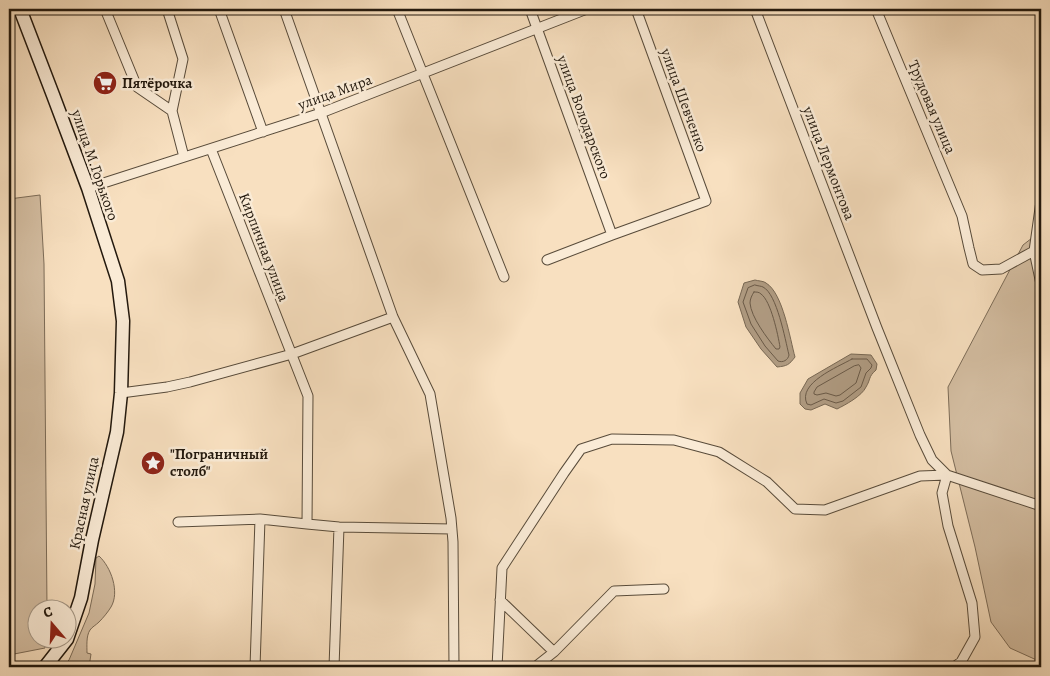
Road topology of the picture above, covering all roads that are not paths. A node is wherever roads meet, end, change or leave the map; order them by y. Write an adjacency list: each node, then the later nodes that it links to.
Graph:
1 (20, 9): 19 (main road, улица М.Горького)
2 (105, 9): 14 (street)
3 (168, 9): 14 (street)
4 (219, 9): 16 (street)
5 (284, 9): 15 (street)
6 (397, 9): 13 (street)
7 (530, 9): 12 (street, улица Володарского)
8 (587, 9): 12 (street, улица Мира)
9 (636, 9): 21 (street, улица Шевченко)
10 (755, 9): 30 (street, улица Лермонтова)
11 (876, 9): 22 (street, Трудовая улица)
12 (538, 28): 13 (street, улица Мира); 21 (street, улица Володарского)
13 (424, 74): 15 (street, улица Мира); 24 (street)
14 (172, 111): 18 (street)
15 (321, 113): 16 (street, улица Мира); 26 (street)
16 (264, 132): 17 (street, улица Мира)
17 (211, 149): 18 (street, улица Мира); 28 (street, Кирпичная улица)
18 (184, 157): 19 (street, улица Мира)
19 (88, 188): 27 (main road, улица М.Горького)
20 (1041, 201): 22 (street)
21 (612, 235): 23 (street)
22 (1034, 251): 25 (street)
23 (547, 260)
24 (504, 277)
25 (1041, 284)
26 (393, 317): 28 (street); 36 (street)
27 (123, 336): 29 (main road, Красная улица)
28 (292, 354): 29 (street); 34 (street, Кирпичная улица)
29 (121, 393): 40 (main road, Красная улица)
30 (947, 475): 31 (street); 38 (street); 46 (street)
31 (1041, 506)
32 (260, 518): 33 (street); 34 (street); 41 (street)
33 (178, 522)
34 (306, 524): 35 (street)
35 (338, 527): 36 (street); 42 (street)
36 (452, 529): 43 (street)
37 (664, 589): 39 (street)
38 (500, 600): 39 (street); 44 (street)
39 (554, 652): 45 (street)
40 (45, 667)
41 (255, 667)
42 (334, 667)
43 (454, 667)
44 (497, 667)
45 (535, 667)
46 (954, 667)

